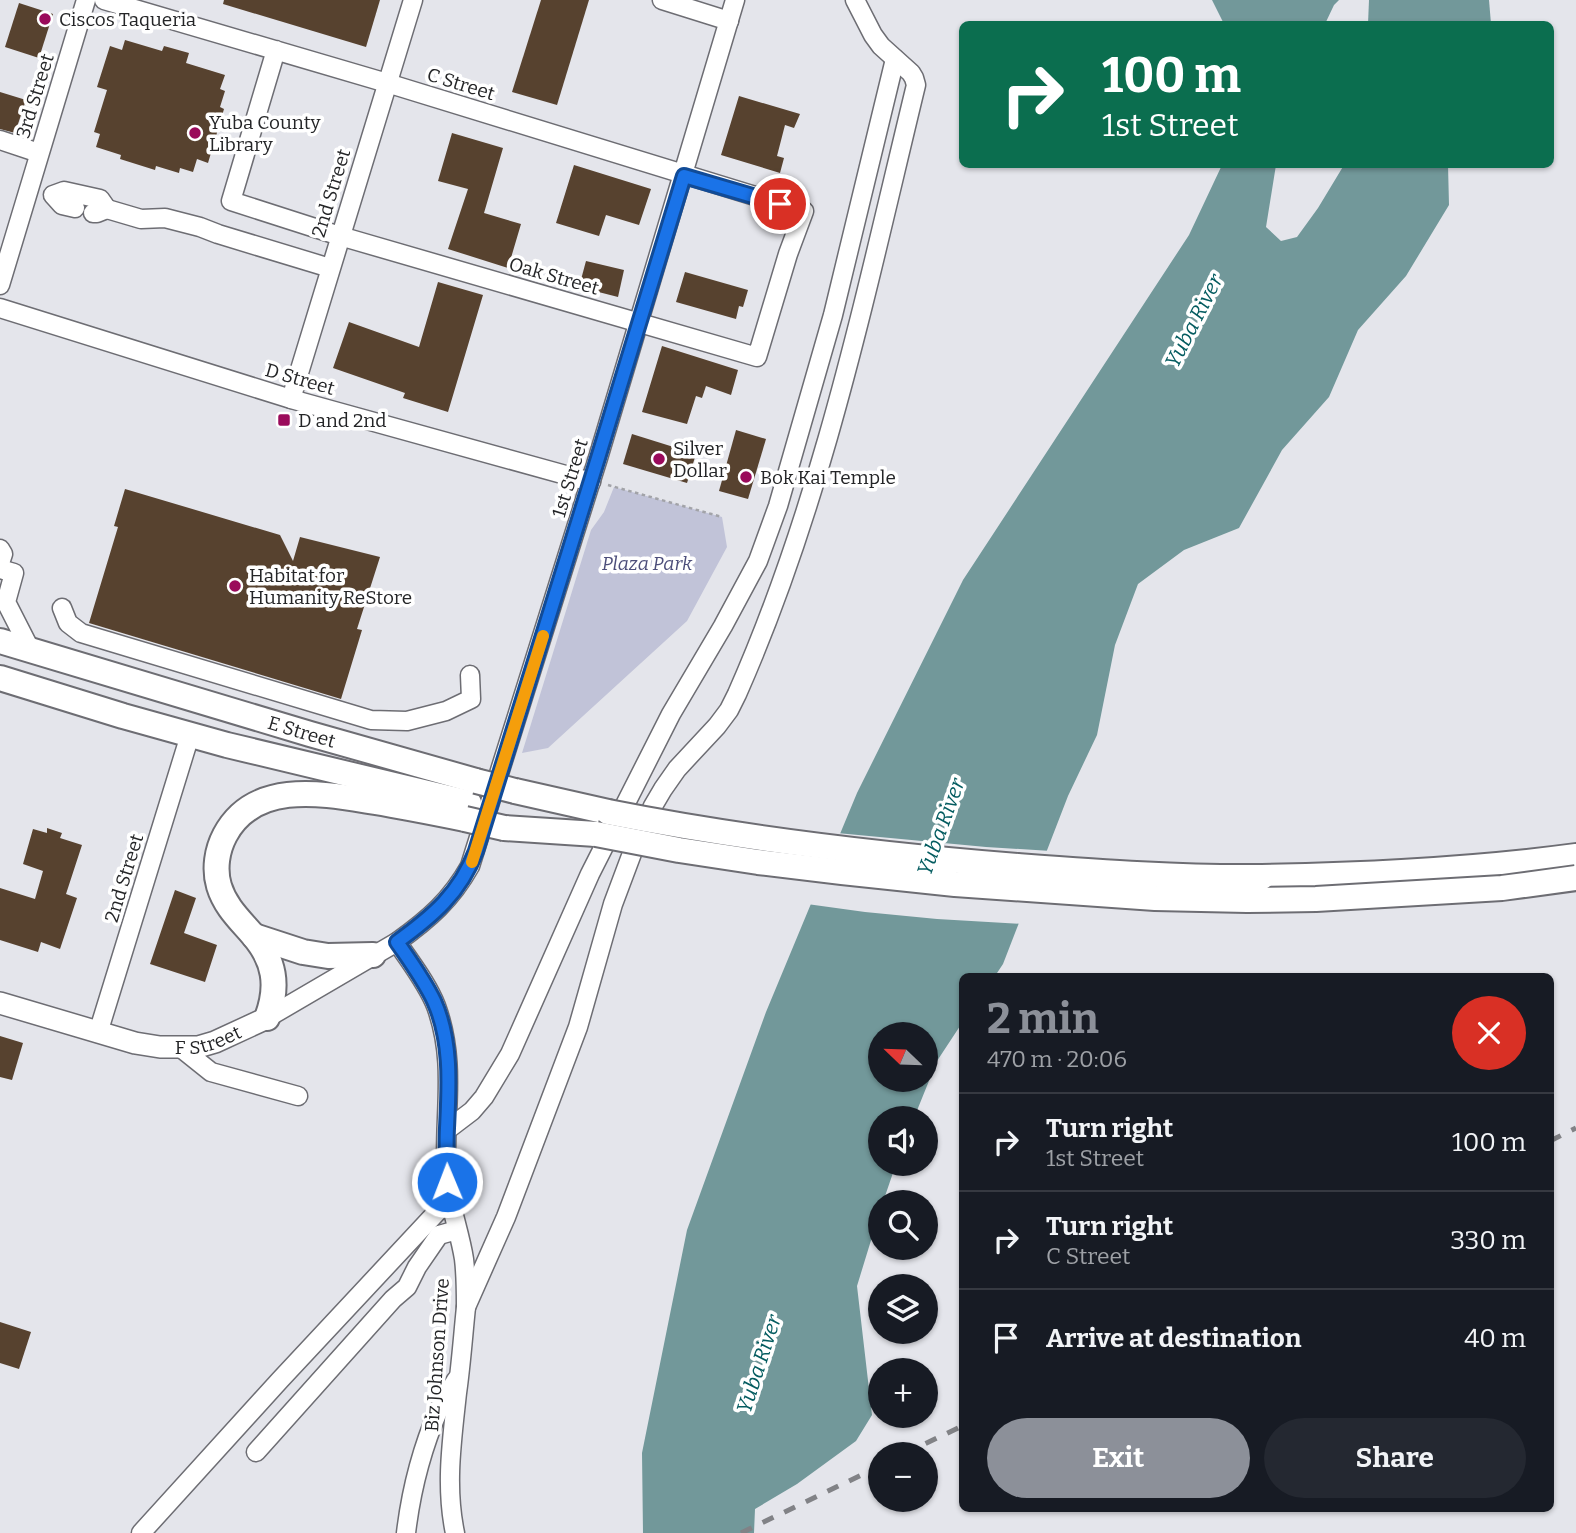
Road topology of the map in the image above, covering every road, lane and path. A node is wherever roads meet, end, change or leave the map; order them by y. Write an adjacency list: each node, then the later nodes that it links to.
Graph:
1 (86, 0): 12 (street, 3rd Street)
2 (104, 0): 8 (street, C Street)
3 (412, 0): 10 (street, 2nd Street)
4 (662, 0): 7 (street)
5 (735, 0): 7 (street, 1st Street)
6 (855, 0): 9 (street)
7 (729, 21): 13 (street, 1st Street)
8 (276, 50): 10 (street, C Street); 17 (street, Oak Street)
9 (895, 59): 47 (street); 50 (street)
10 (387, 83): 13 (street, C Street); 17 (street, 2nd Street)
11 (0, 140): 12 (street)
12 (39, 153): 14 (street, 3rd Street)
13 (684, 176): 21 (street, 1st Street); 22 (street, C Street)
14 (29, 189): 15 (street); 19 (street, 3rd Street)
15 (53, 195): 16 (street); 18 (street)
16 (75, 208)
17 (340, 236): 18 (street, 2nd Street); 21 (street, Oak Street)
18 (330, 268): 23 (street, 2nd Street)
19 (0, 285)
20 (0, 308): 23 (street, D Street)
21 (639, 323): 22 (street, Oak Street); 24 (street, 1st Street)
22 (757, 356)
23 (291, 399): 24 (street, D Street)
24 (590, 482): 25 (path); 40 (street, 1st Street)
25 (722, 517)
26 (0, 550): 27 (street)
27 (0, 563)
28 (0, 569): 31 (street)
29 (62, 608): 32 (street)
30 (0, 641): 31 (highway, E Street)
31 (31, 651): 35 (highway, E Street)
32 (470, 675)
33 (0, 678): 34 (highway, E Street)
34 (190, 735): 35 (highway, E Street); 44 (street, 2nd Street)
35 (470, 801): 36 (highway, E Street); 39 (highway)
36 (602, 823): 37 (highway, bridge); 38 (highway, bridge)
37 (1576, 856)
38 (1576, 878)
39 (254, 936): 41 (highway); 43 (highway)
40 (397, 942): 41 (street, F Street); 47 (street, Biz Johnson Drive)
41 (373, 955): 43 (street, F Street)
42 (0, 1003): 44 (main road, F Street)
43 (267, 1018): 45 (main road, F Street)
44 (99, 1033): 45 (main road, F Street)
45 (181, 1048): 46 (street)
46 (298, 1096)
47 (447, 1130): 48 (street, Biz Johnson Drive)
48 (450, 1198): 49 (street, Biz Johnson Drive); 53 (street)
49 (457, 1230): 50 (street, Biz Johnson Drive); 52 (street)
50 (466, 1307): 51 (street, Biz Johnson Drive)
51 (460, 1374): 54 (street); 55 (street, Biz Johnson Drive)
52 (256, 1452)
53 (141, 1533)
54 (406, 1533)
55 (454, 1533)

